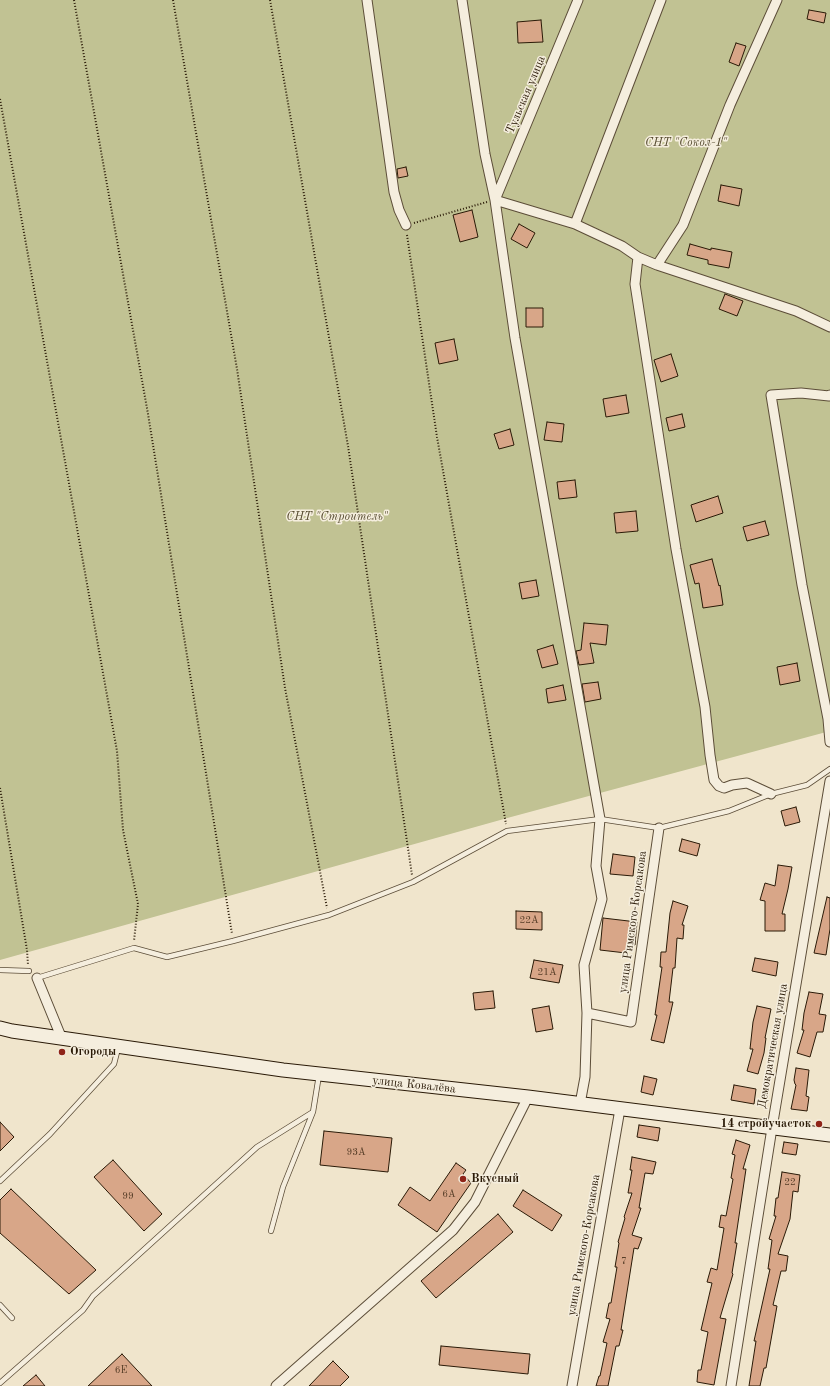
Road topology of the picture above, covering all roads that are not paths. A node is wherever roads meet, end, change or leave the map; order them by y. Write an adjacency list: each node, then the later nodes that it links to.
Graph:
1 (367, 0): 8 (street)
2 (462, 0): 6 (street)
3 (578, 0): 6 (street, Тульская улица)
4 (661, 0): 7 (street)
5 (777, 0): 10 (street)
6 (495, 200): 7 (street); 17 (street)
7 (574, 224): 9 (street)
8 (406, 225)
9 (638, 257): 10 (street); 16 (street)
10 (657, 266): 11 (street)
11 (830, 327)
12 (830, 395): 13 (street)
13 (830, 742)
14 (830, 769): 16 (lane)
15 (830, 781): 31 (street, Демократическая улица)
16 (771, 794): 18 (lane)
17 (600, 819): 18 (lane); 21 (lane); 22 (street)
18 (659, 828): 22 (street, улица Римского-Корсакова)
19 (0, 970): 20 (lane)
20 (29, 971)
21 (37, 978): 24 (street)
22 (587, 1013): 28 (street)
23 (0, 1030): 24 (street, улица Ковалёва)
24 (62, 1039): 25 (street, улица Ковалёва)
25 (119, 1047): 26 (street, улица Ковалёва); 33 (lane)
26 (319, 1074): 27 (street, улица Ковалёва); 30 (lane)
27 (528, 1097): 28 (street, улица Ковалёва); 38 (street)
28 (580, 1104): 29 (street, улица Ковалёва)
29 (620, 1109): 31 (street, улица Ковалёва); 39 (street, улица Римского-Корсакова)
30 (313, 1112): 34 (lane); 37 (lane)
31 (772, 1128): 32 (street, улица Ковалёва); 40 (street, Демократическая улица)
32 (830, 1135)
33 (0, 1181)
34 (272, 1231)
35 (0, 1305): 36 (lane)
36 (12, 1318)
37 (0, 1383)
38 (276, 1386)
39 (572, 1386)
40 (731, 1386)

